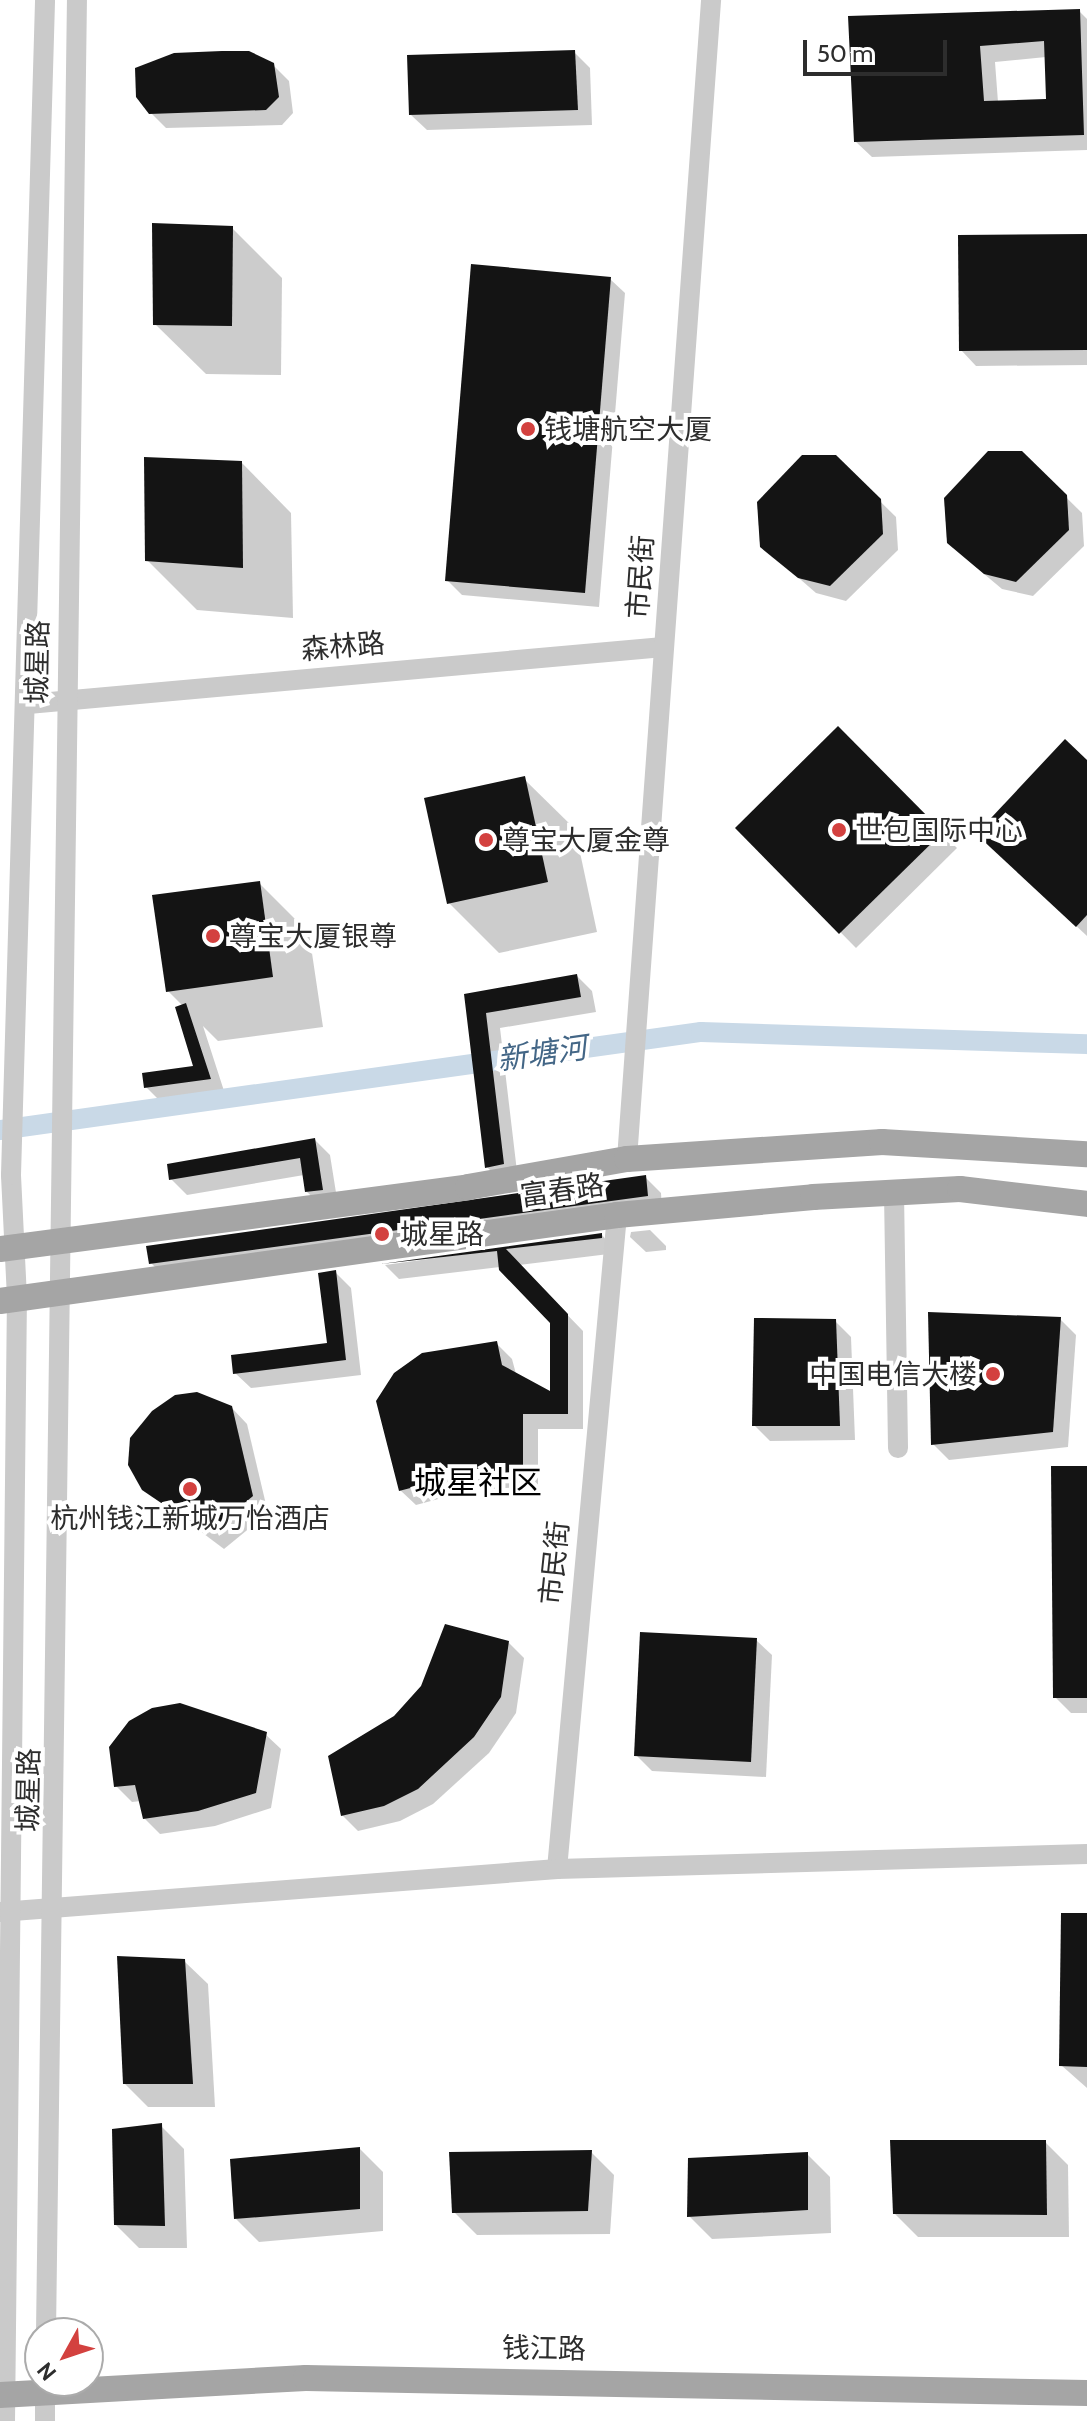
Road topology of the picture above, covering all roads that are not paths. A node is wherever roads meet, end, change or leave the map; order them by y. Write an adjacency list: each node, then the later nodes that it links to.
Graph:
1 (45, 0): 6 (street, 城星路)
2 (77, 0): 5 (street, 城星路)
3 (711, 0): 4 (street, 市民街)
4 (663, 647): 5 (street, 森林路); 8 (street, 市民街)
5 (65, 699): 6 (street, 森林路); 12 (street, 城星路)
6 (28, 704): 13 (street, 城星路)
7 (1087, 1154): 8 (main road, 富春路)
8 (627, 1159): 12 (main road, 富春路)
9 (894, 1193): 10 (main road, 富春路); 11 (main road, 富春路); 16 (street)
10 (1087, 1204)
11 (617, 1215): 14 (main road, 富春路); 18 (street, 市民街)
12 (59, 1245): 13 (main road, 富春路); 14 (street, 城星路)
13 (8, 1248): 15 (street, 城星路)
14 (60, 1292): 15 (main road, 富春路); 19 (street, 城星路)
15 (8, 1299): 20 (street, 城星路)
16 (898, 1448)
17 (1087, 1854): 18 (street)
18 (557, 1869): 19 (street)
19 (54, 1908): 20 (street); 21 (street, 城星路)
20 (5, 1911): 25 (street, 城星路)
21 (46, 2317)
22 (104, 2384): 24 (main road, 钱江路)
23 (24, 2390): 25 (main road, 钱江路)
24 (1087, 2393)
25 (2, 2394): 27 (street, 城星路)
26 (45, 2397): 28 (street)
27 (5, 2421)
28 (45, 2421)

